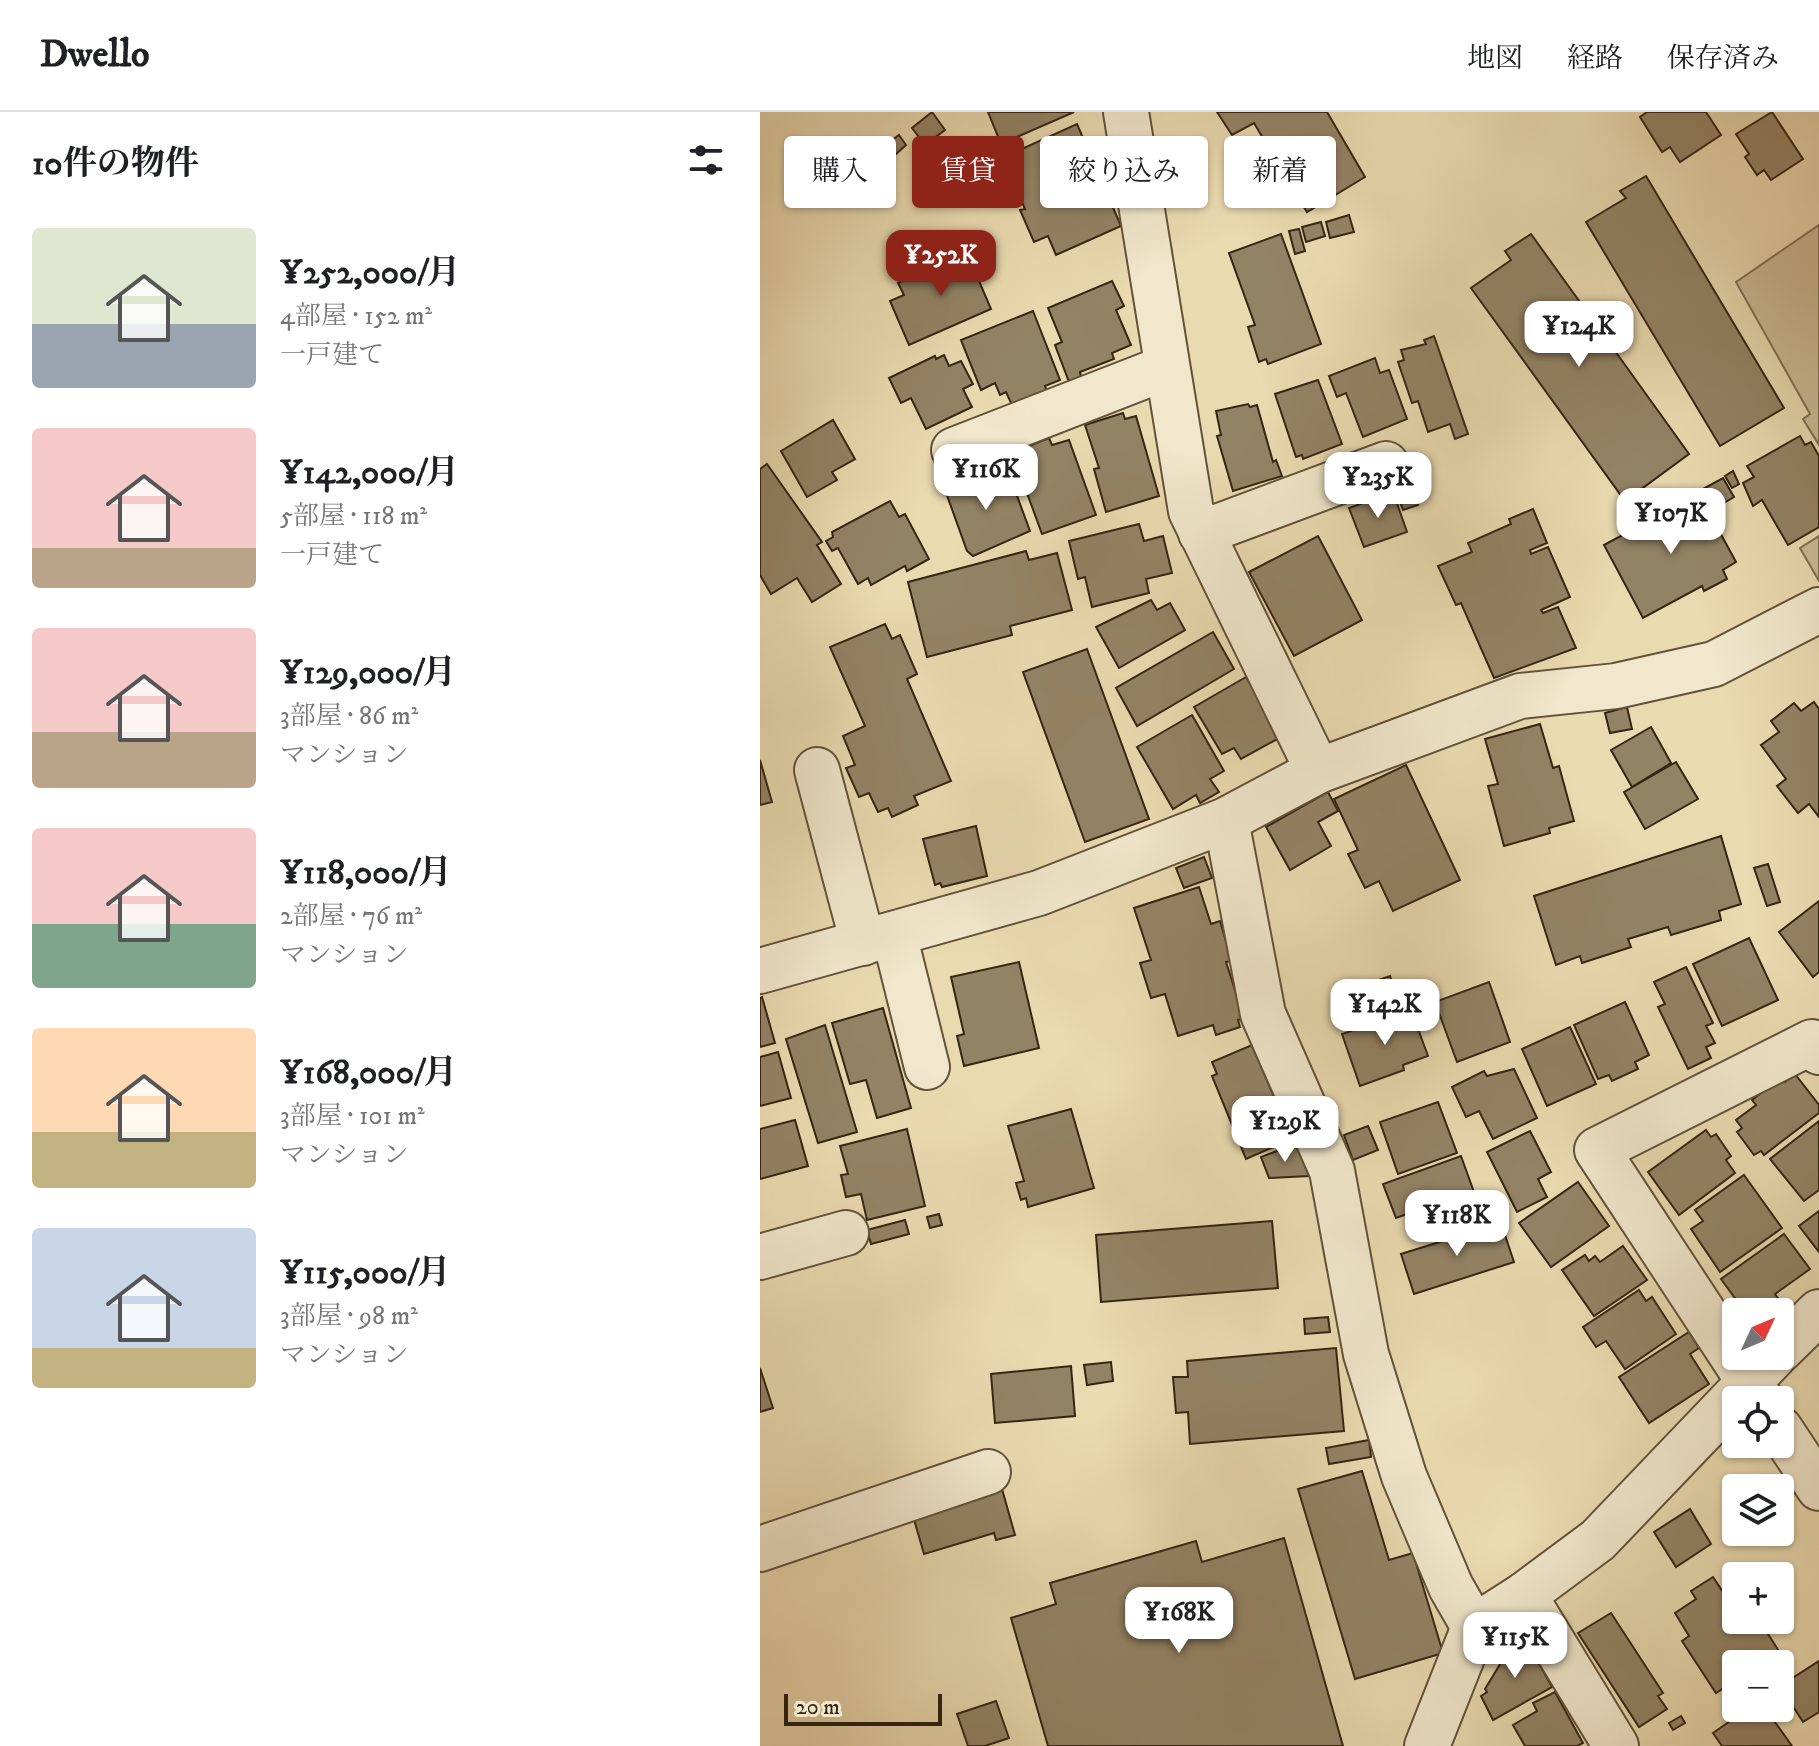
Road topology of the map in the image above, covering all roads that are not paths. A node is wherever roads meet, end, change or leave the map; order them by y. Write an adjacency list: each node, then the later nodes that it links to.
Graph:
1 (1126, 112): 2 (street)
2 (1165, 368): 3 (street); 5 (street)
3 (954, 450)
4 (1386, 464): 5 (street)
5 (1201, 533): 8 (street)
6 (1819, 610): 8 (street)
7 (817, 770): 10 (street)
8 (1318, 771): 9 (street)
9 (1226, 820): 10 (street); 24 (street)
10 (879, 938): 11 (street); 13 (street)
11 (760, 971)
12 (1819, 1052): 18 (street)
13 (927, 1067)
14 (846, 1233): 15 (street)
15 (760, 1257)
16 (1819, 1312): 17 (street)
17 (1794, 1336)
18 (1761, 1379): 23 (street)
19 (1794, 1450): 21 (street)
20 (988, 1472): 22 (street)
21 (1819, 1488)
22 (760, 1549)
23 (1524, 1595): 24 (street); 26 (street)
24 (1474, 1627): 25 (street)
25 (1427, 1746)
26 (1616, 1746)

